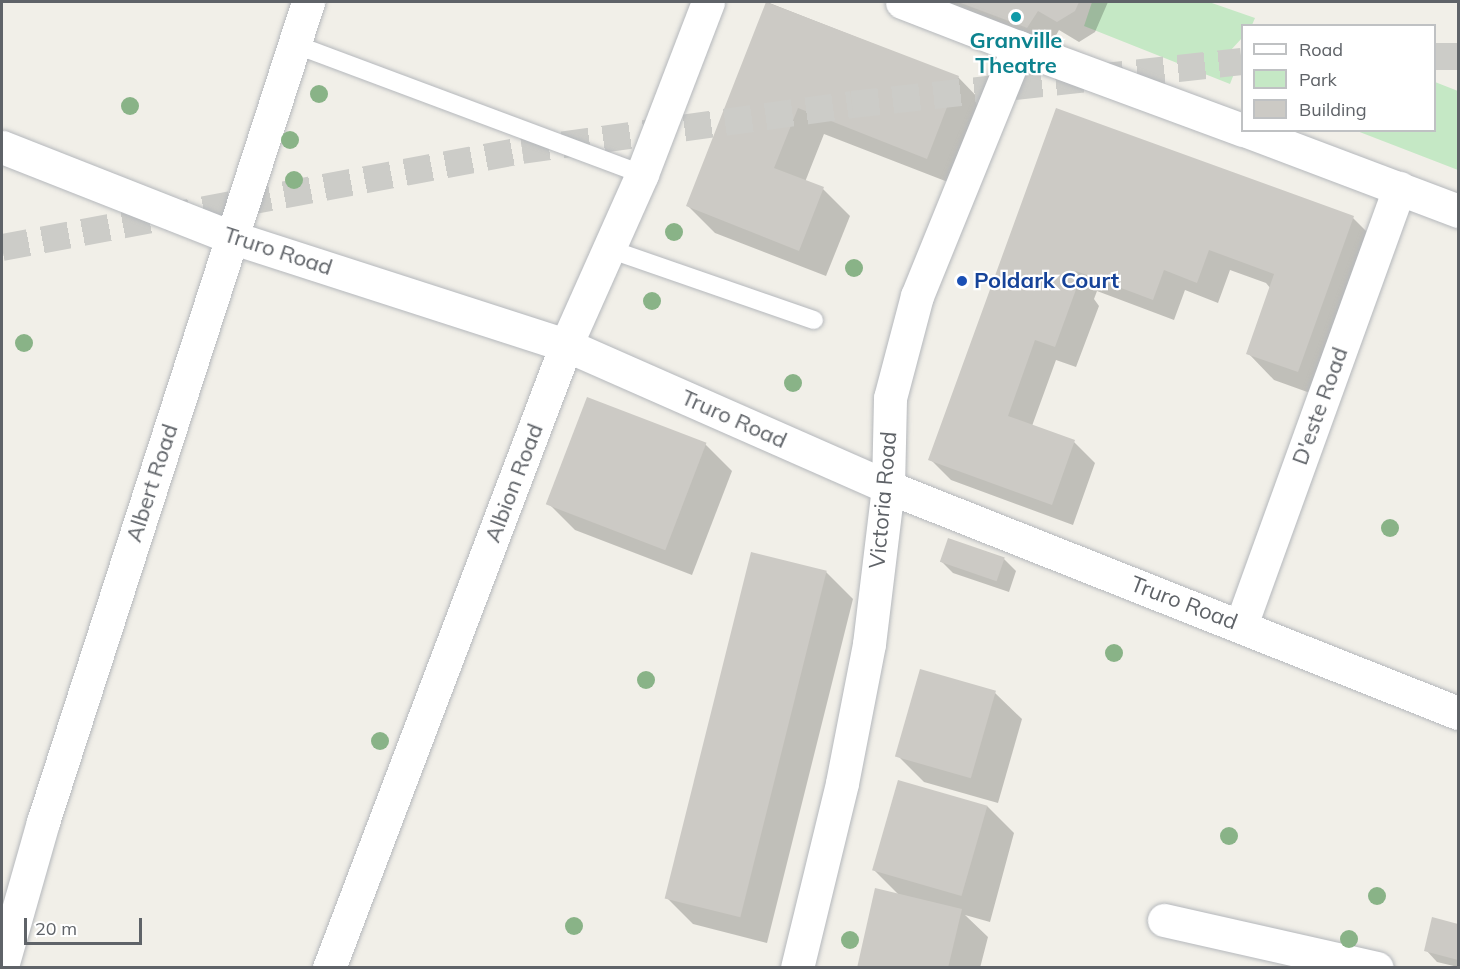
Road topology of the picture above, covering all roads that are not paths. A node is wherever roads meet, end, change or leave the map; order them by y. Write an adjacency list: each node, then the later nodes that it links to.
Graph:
1 (308, 2): 4 (street, Albert Road)
2 (708, 2): 9 (street, Albion Road)
3 (902, 2): 5 (street)
4 (294, 44): 9 (lane); 12 (street, Albert Road)
5 (1018, 47): 6 (street); 16 (street, Victoria Road)
6 (1241, 129)
7 (1248, 132): 10 (street)
8 (2, 147): 12 (street, Truro Road)
9 (642, 174): 13 (street, Albion Road)
10 (1399, 188): 11 (street); 17 (street, D'este Road)
11 (1458, 211)
12 (231, 237): 15 (street, Truro Road); 20 (street, Albert Road)
13 (606, 248): 14 (lane); 15 (street, Albion Road)
14 (814, 320)
15 (566, 345): 16 (street, Truro Road); 21 (street, Albion Road)
16 (888, 487): 17 (street, Truro Road); 22 (street, Victoria Road)
17 (1241, 625): 18 (street, Truro Road)
18 (1458, 713)
19 (1164, 920): 23 (street)
20 (2, 966)
21 (329, 968)
22 (797, 968)
23 (1377, 968)

